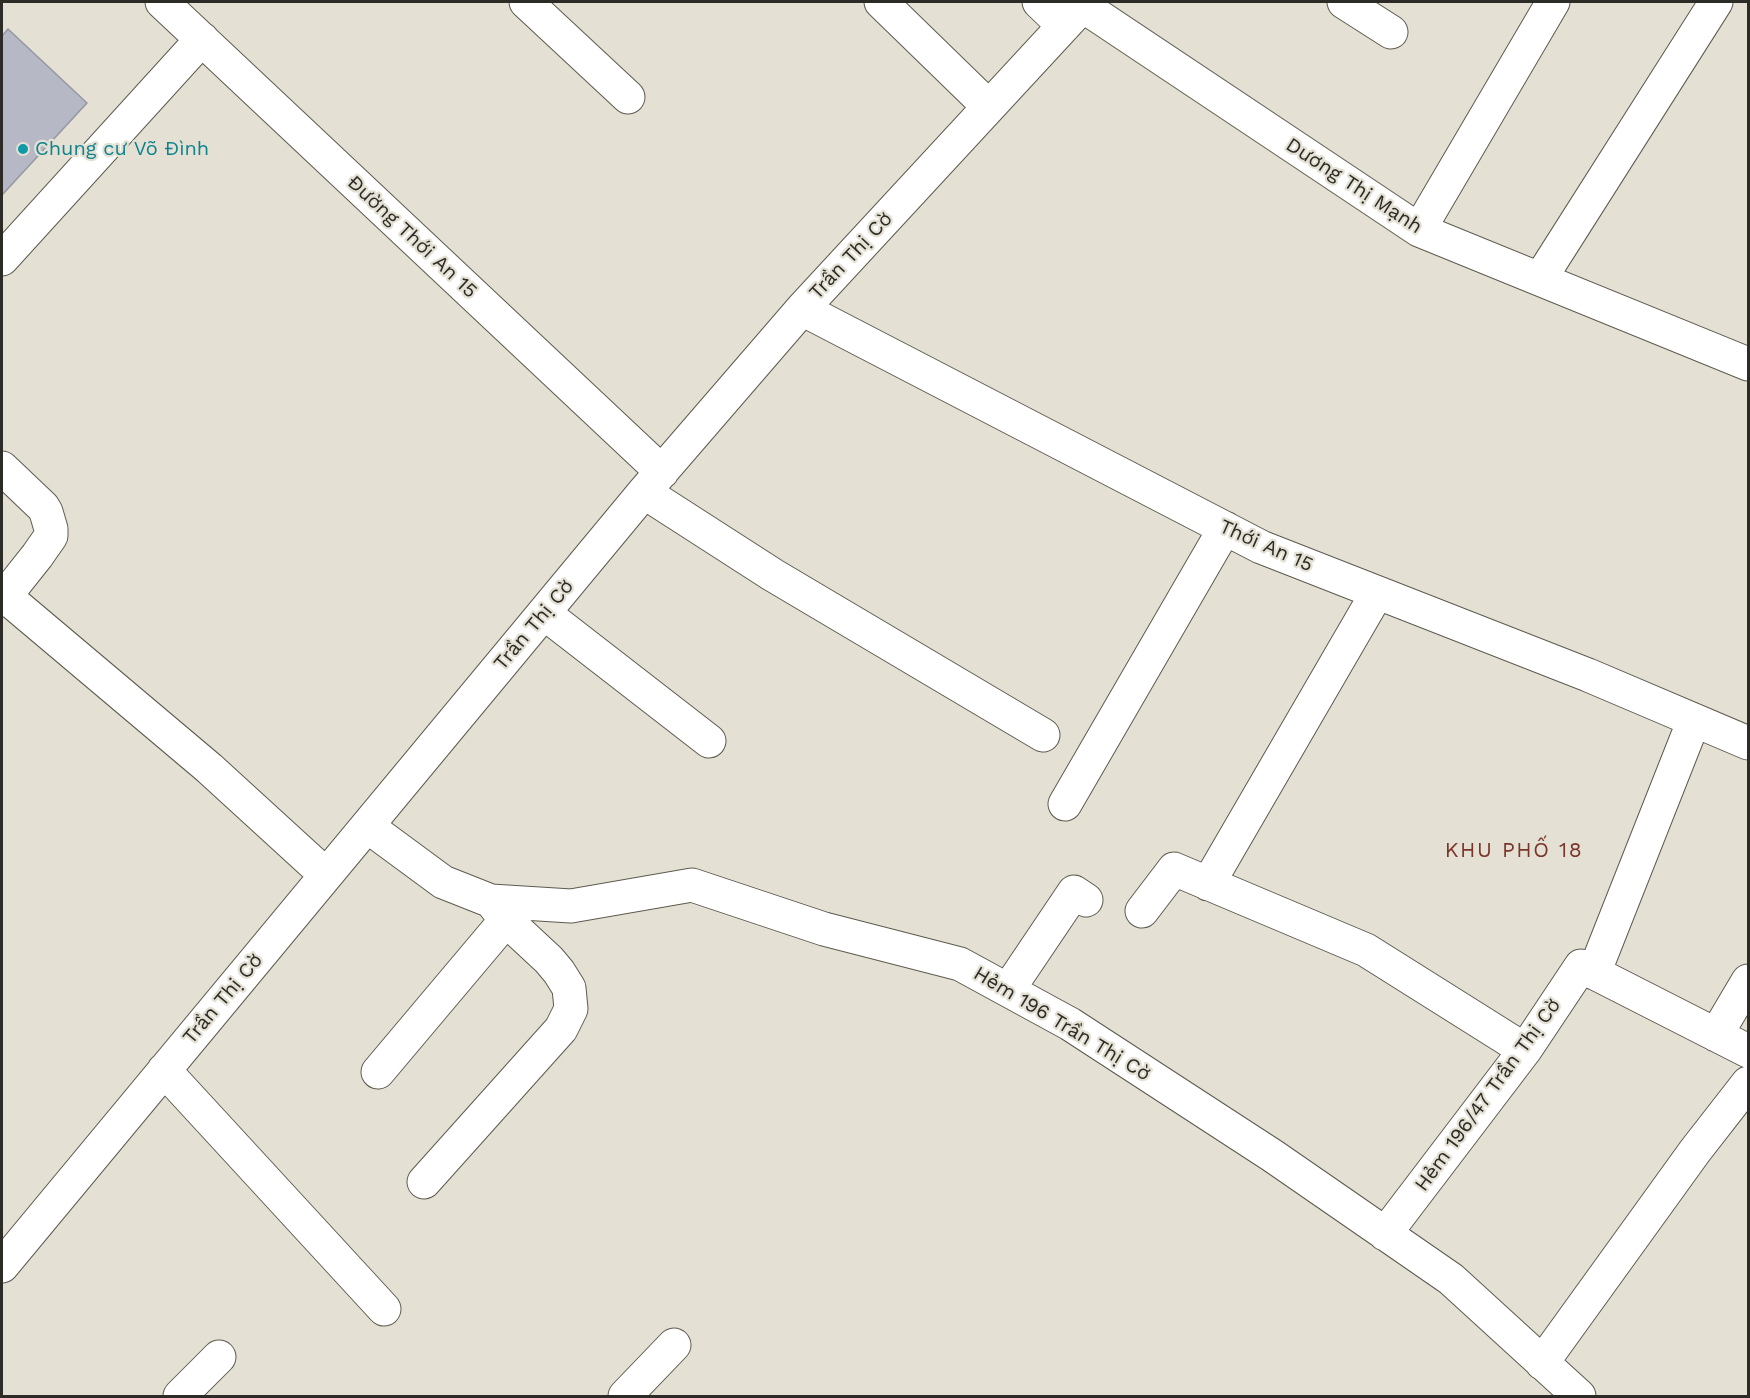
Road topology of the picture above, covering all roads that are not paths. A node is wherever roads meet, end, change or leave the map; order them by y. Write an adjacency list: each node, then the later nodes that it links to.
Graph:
1 (162, 2): 10 (street, Đường Thới An 15)
2 (526, 2): 11 (street)
3 (881, 2): 12 (street)
4 (1040, 2): 8 (street, Dương Thị Mạnh)
5 (1344, 2): 9 (street)
6 (1553, 2): 13 (street)
7 (1716, 2): 15 (street)
8 (1078, 11): 12 (street, Trần Thị Cờ); 13 (street, Dương Thị Mạnh)
9 (1391, 32)
10 (202, 39): 14 (street); 19 (street, Đường Thới An 15)
11 (628, 97)
12 (988, 107): 16 (street, Trần Thị Cờ)
13 (1419, 230): 15 (street, Dương Thị Mạnh)
14 (2, 260)
15 (1540, 279): 17 (street, Dương Thị Mạnh)
16 (802, 309): 19 (street, Trần Thị Cờ); 20 (street, Thới An 15)
17 (1749, 364)
18 (2, 468): 22 (street)
19 (653, 482): 23 (street, Trần Thị Cờ); 25 (street, Đường Thới An 15)
20 (1225, 528): 21 (street, Thới An 15); 28 (street)
21 (1377, 593): 24 (street, Thới An 15); 31 (street)
22 (3, 598): 30 (street)
23 (544, 613): 26 (street); 29 (street, Trần Thị Cờ)
24 (1694, 720): 27 (street, Thới An 15); 35 (street)
25 (1042, 735)
26 (709, 741)
27 (1749, 743)
28 (1065, 804)
29 (367, 826): 30 (street, Trần Thị Cờ); 33 (street, Hẻm 196 Trần Thị Cờ)
30 (326, 875): 41 (street, Trần Thị Cờ)
31 (1208, 884): 34 (street); 39 (street)
32 (1086, 900): 37 (street)
33 (499, 911): 37 (street, Hẻm 196 Trần Thị Cờ); 42 (street); 44 (street)
34 (1142, 911)
35 (1594, 973): 38 (street); 39 (street, Hẻm 196/47 Trần Thị Cờ)
36 (1749, 981): 38 (street)
37 (1008, 990): 45 (street, Hẻm 196 Trần Thị Cờ)
38 (1716, 1035): 40 (street)
39 (1525, 1050): 45 (street, Hẻm 196/47 Trần Thị Cờ)
40 (1749, 1051)
41 (164, 1070): 46 (street, Trần Thị Cờ); 47 (street)
42 (378, 1072)
43 (1749, 1083): 50 (street)
44 (424, 1182)
45 (1385, 1234): 50 (street, Hẻm 196 Trần Thị Cờ)
46 (2, 1266)
47 (384, 1309)
48 (675, 1345): 52 (street)
49 (219, 1357): 51 (street)
50 (1556, 1384)
51 (180, 1396)
52 (625, 1396)

